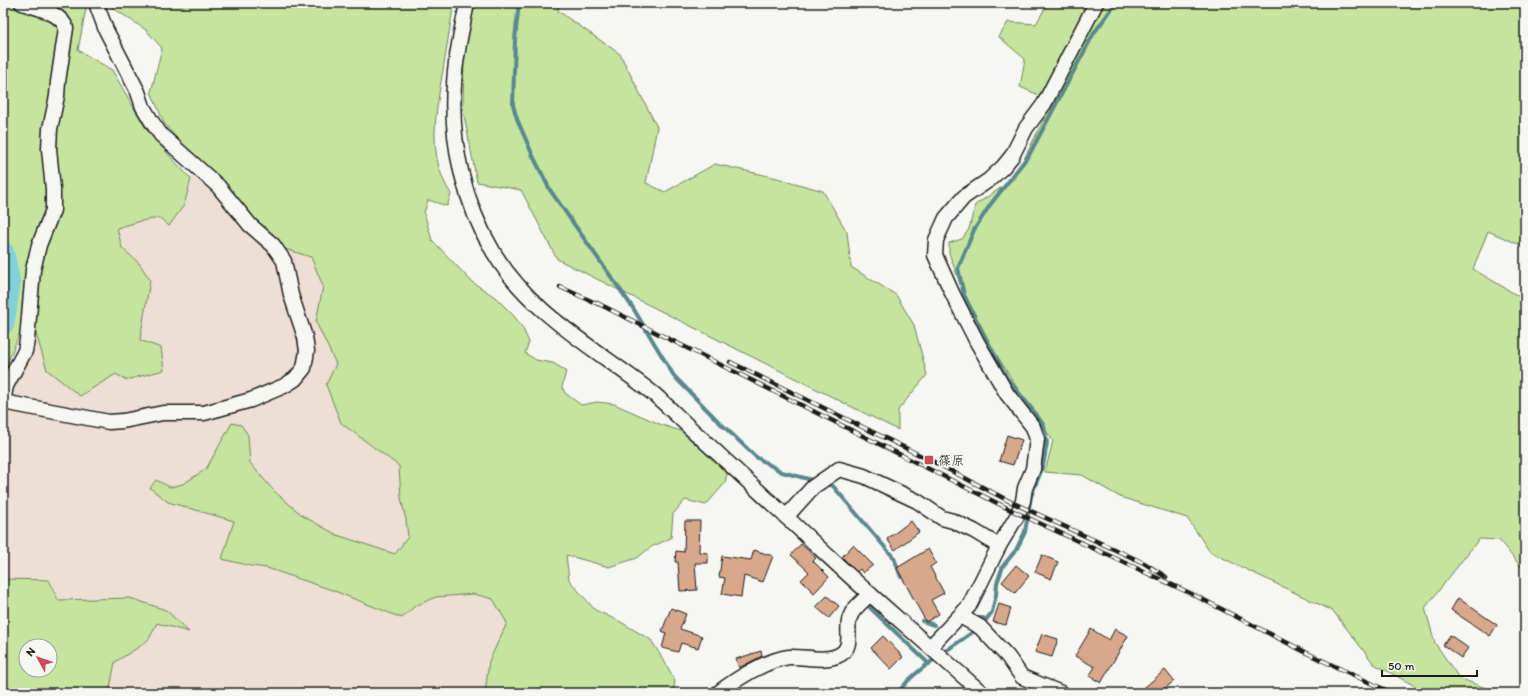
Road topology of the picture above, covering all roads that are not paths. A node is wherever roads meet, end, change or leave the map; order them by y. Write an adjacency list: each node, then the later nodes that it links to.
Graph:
1 (22, 3): 5 (street)
2 (96, 3): 5 (street)
3 (467, 3): 6 (street)
4 (1096, 3): 7 (street)
5 (3, 402)
6 (786, 517): 7 (street); 8 (street)
7 (999, 546): 9 (street)
8 (870, 594): 10 (street); 11 (street)
9 (960, 616): 10 (street); 13 (street)
10 (930, 646): 12 (street)
11 (718, 693)
12 (982, 693)
13 (1061, 693)

